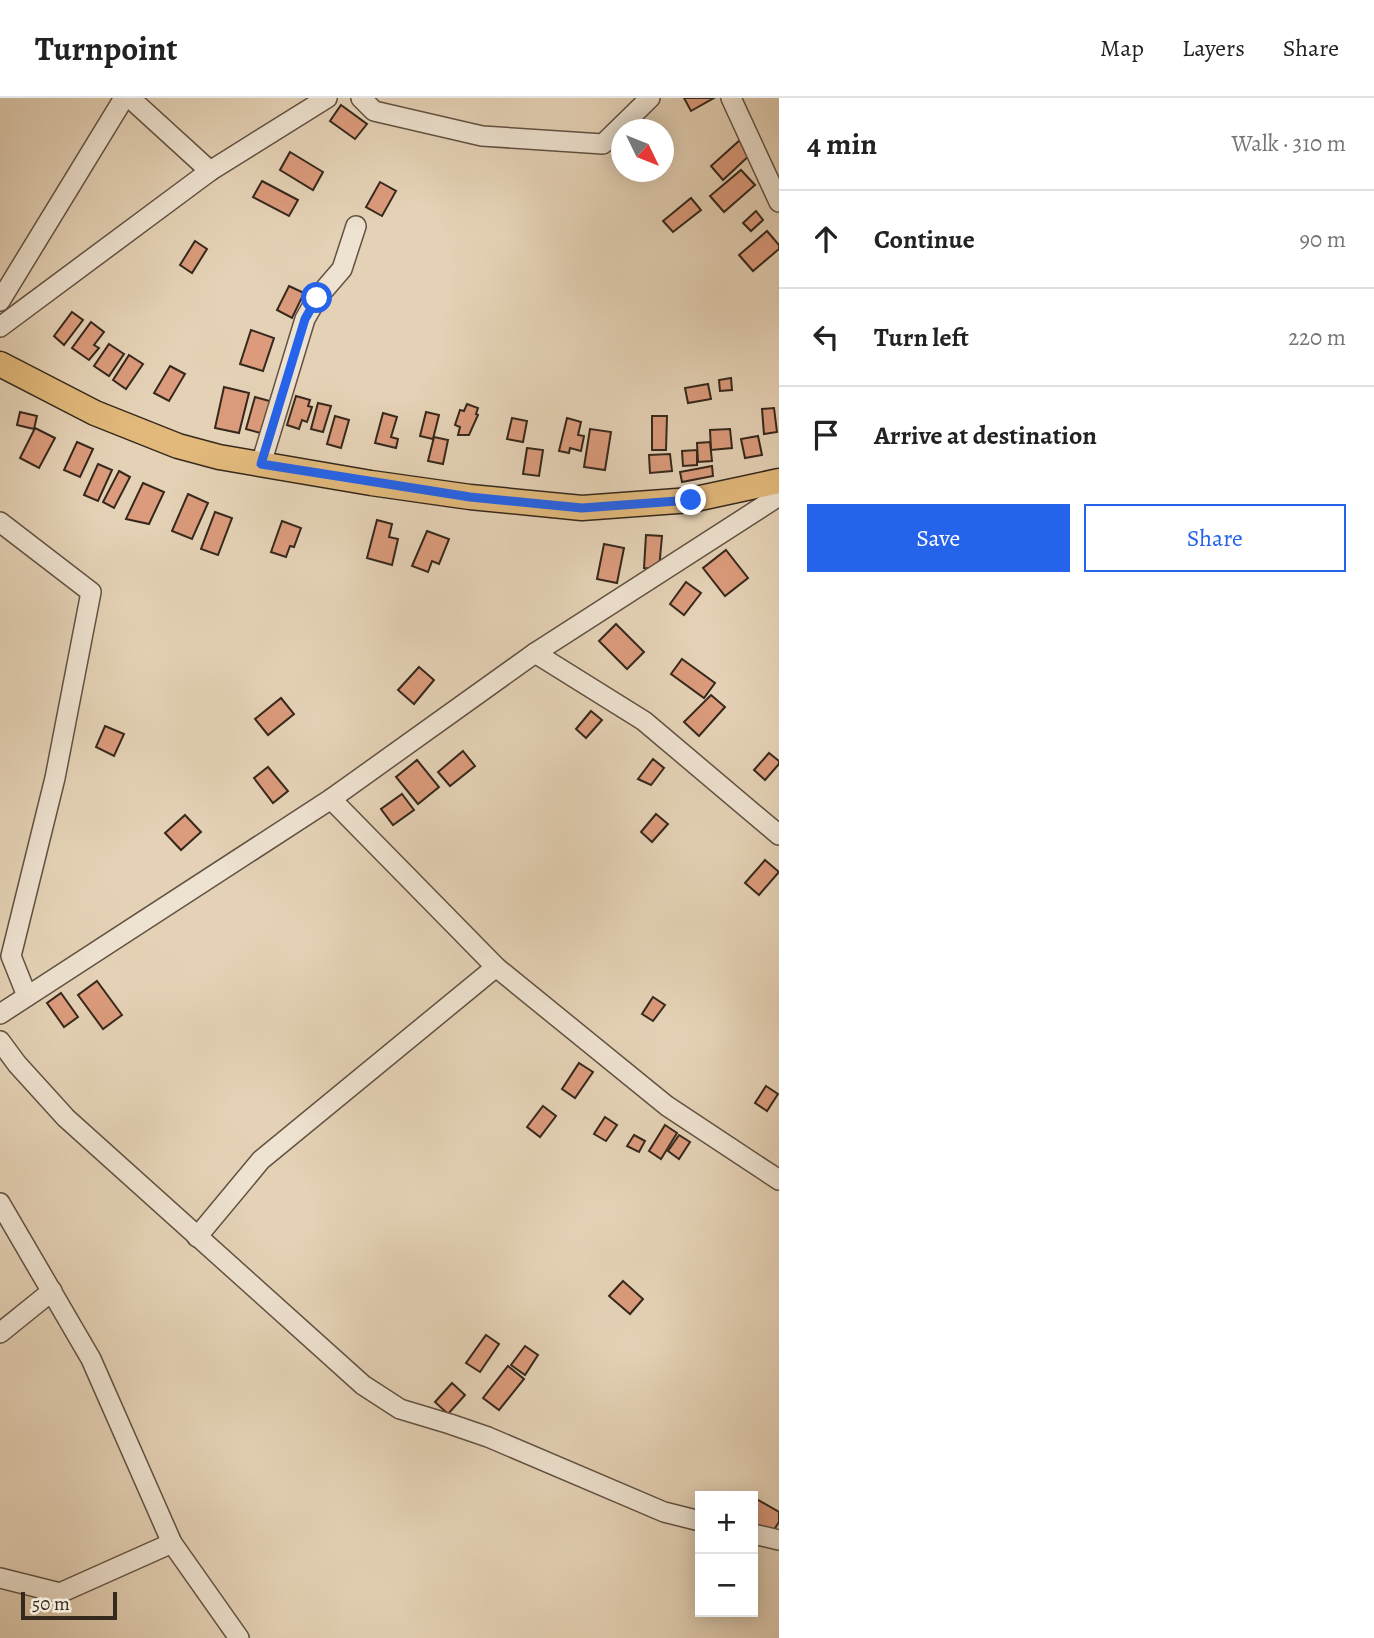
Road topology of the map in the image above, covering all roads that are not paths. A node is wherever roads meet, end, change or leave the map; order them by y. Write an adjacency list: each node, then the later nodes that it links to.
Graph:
1 (127, 98): 6 (street); 9 (street)
2 (327, 98): 6 (street)
3 (361, 98): 4 (street)
4 (650, 98)
5 (731, 98): 7 (street)
6 (210, 171): 10 (street)
7 (779, 202)
8 (356, 226): 12 (street)
9 (0, 301)
10 (0, 327)
11 (0, 364): 12 (main road)
12 (261, 464): 13 (main road)
13 (779, 481)
14 (779, 496): 16 (street)
15 (0, 522): 20 (street)
16 (535, 653): 17 (street); 18 (street)
17 (331, 799): 19 (street); 20 (street)
18 (779, 835)
19 (496, 967): 23 (street); 25 (street)
20 (27, 996): 21 (street)
21 (0, 1014)
22 (0, 1041): 25 (street)
23 (779, 1180)
24 (0, 1203): 26 (street)
25 (197, 1237): 28 (street)
26 (52, 1292): 27 (street); 31 (street)
27 (0, 1333)
28 (695, 1520)
29 (758, 1535): 30 (street)
30 (779, 1540)
31 (172, 1543): 32 (street); 33 (street)
32 (2, 1582)
33 (239, 1638)

